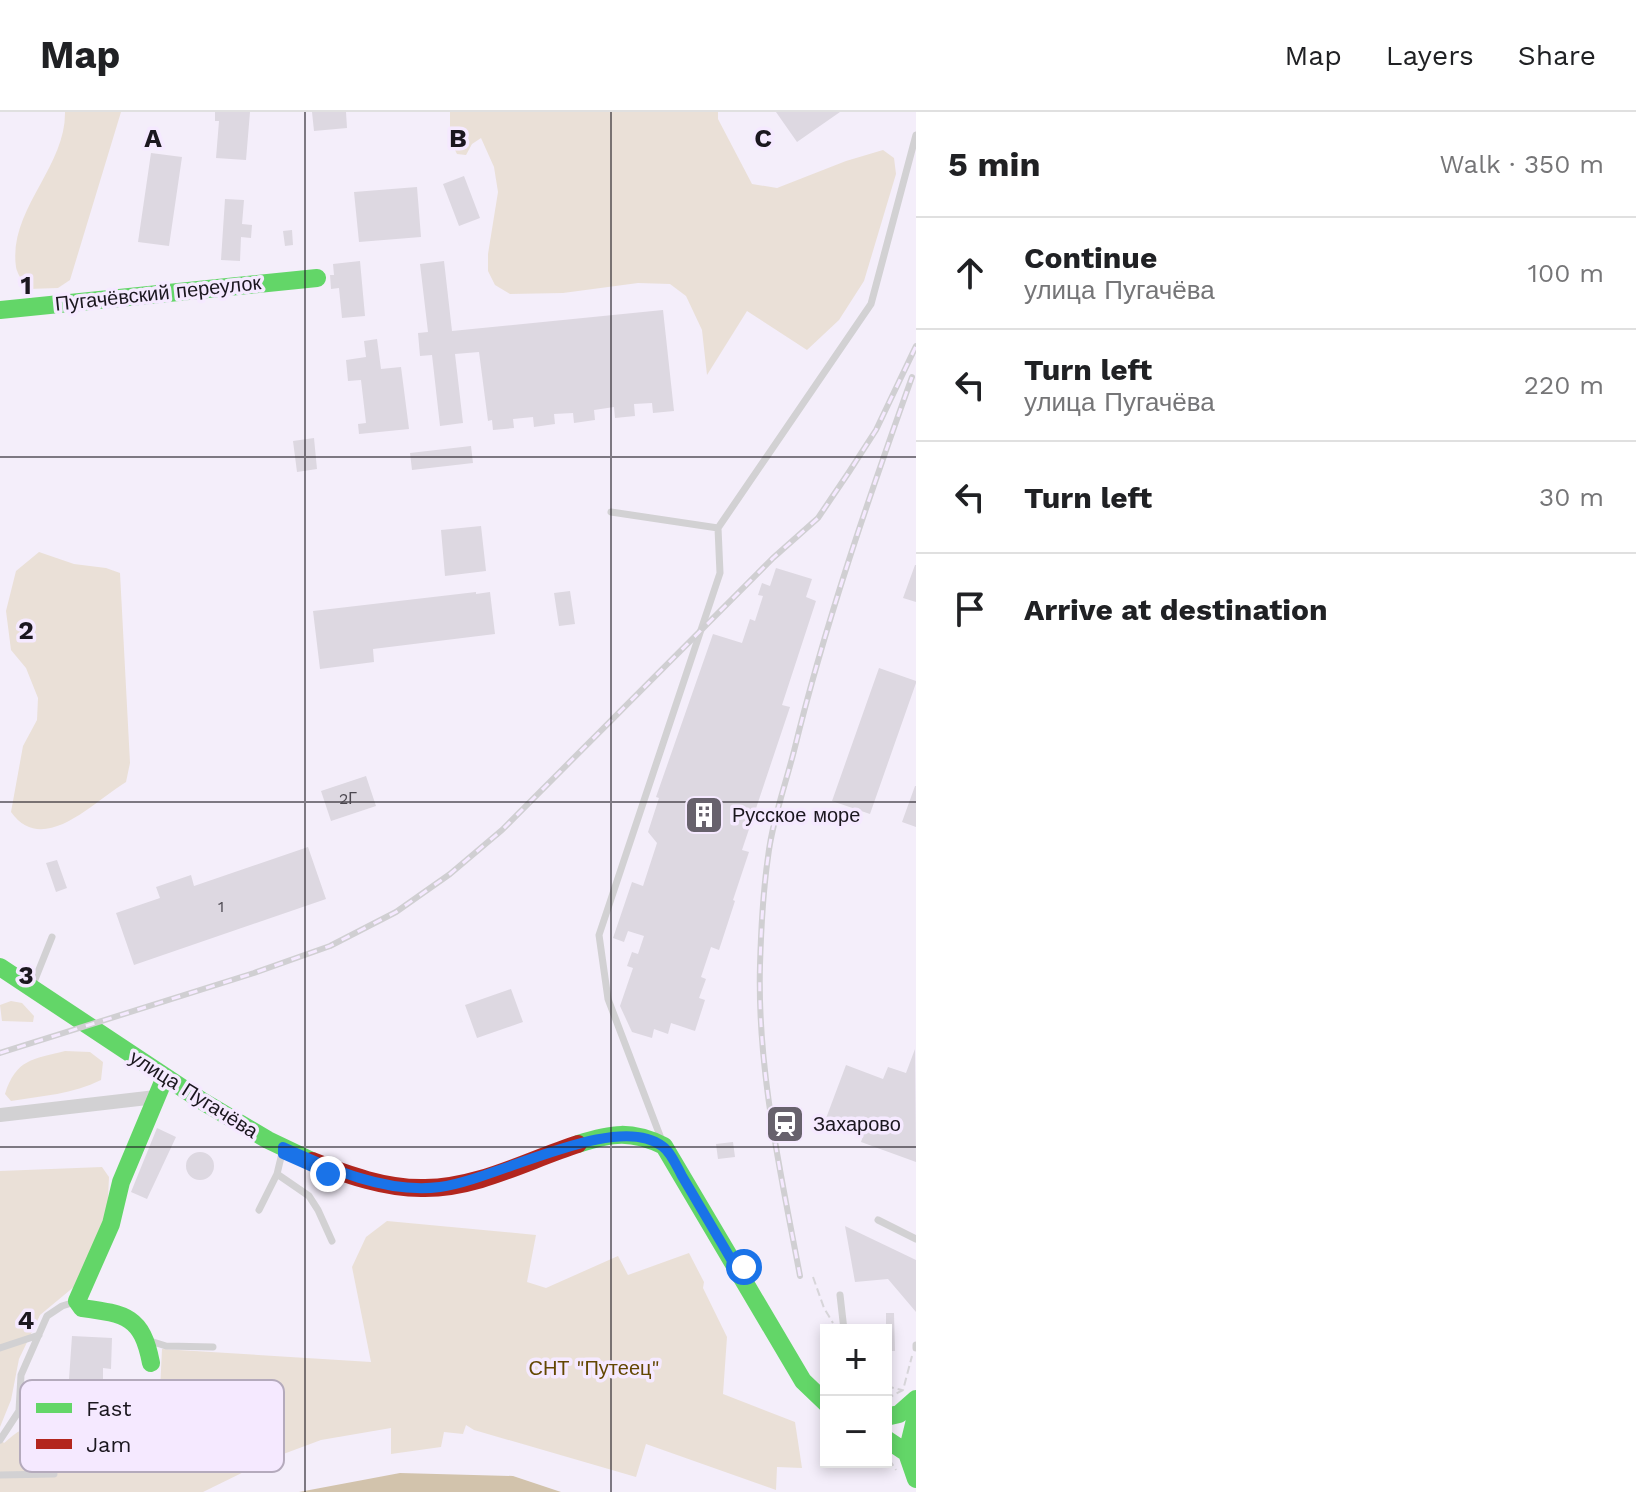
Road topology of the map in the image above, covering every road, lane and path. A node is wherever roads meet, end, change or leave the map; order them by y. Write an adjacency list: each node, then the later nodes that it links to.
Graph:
1 (916, 135): 5 (lane)
2 (317, 278): 3 (street, Пугачёвский переулок)
3 (0, 310)
4 (611, 512): 5 (lane)
5 (718, 528): 12 (lane)
6 (52, 937): 8 (lane)
7 (0, 967): 8 (street, улица Пугачёва)
8 (31, 989): 9 (street, улица Пугачёва)
9 (165, 1077): 10 (street); 13 (street, улица Пугачёва)
10 (156, 1097): 11 (street); 21 (street)
11 (0, 1115)
12 (664, 1146): 13 (street, улица Пугачёва); 33 (street)
13 (283, 1147): 14 (lane)
14 (277, 1174): 15 (lane); 18 (lane)
15 (259, 1210)
16 (878, 1220): 17 (lane)
17 (916, 1239)
18 (332, 1241)
19 (813, 1277): 22 (path)
20 (840, 1295): 23 (lane)
21 (77, 1301): 24 (lane); 25 (street)
22 (833, 1324)
23 (843, 1324)
24 (39, 1335): 28 (lane); 30 (lane)
25 (148, 1341): 26 (lane); 29 (street)
26 (213, 1347)
27 (916, 1347): 32 (path)
28 (0, 1348)
29 (151, 1363)
30 (21, 1380)
31 (20, 1393): 36 (lane)
32 (910, 1394): 34 (street)
33 (820, 1397)
34 (892, 1416)
35 (916, 1416): 38 (street)
36 (0, 1440)
37 (892, 1443): 38 (street)
38 (907, 1453): 41 (street)
39 (54, 1474): 40 (lane)
40 (0, 1475)
41 (916, 1479)

